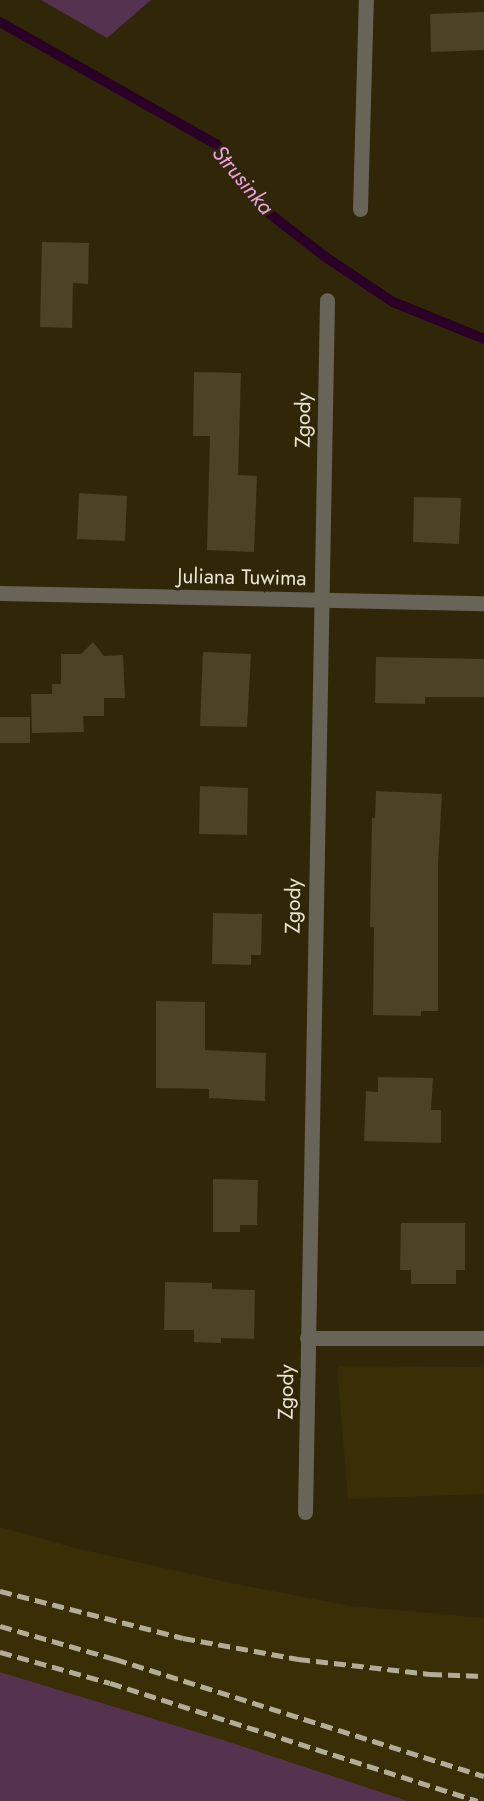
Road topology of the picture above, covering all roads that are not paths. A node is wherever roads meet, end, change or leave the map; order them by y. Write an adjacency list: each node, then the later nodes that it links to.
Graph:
1 (366, 0): 2 (street)
2 (360, 209)
3 (327, 300): 5 (street, Zgody)
4 (0, 593): 5 (street, Juliana Tuwima)
5 (320, 599): 6 (street, Juliana Tuwima); 7 (street, Zgody)
6 (484, 603)
7 (307, 1338): 8 (street); 9 (street, Zgody)
8 (484, 1338)
9 (305, 1512)

